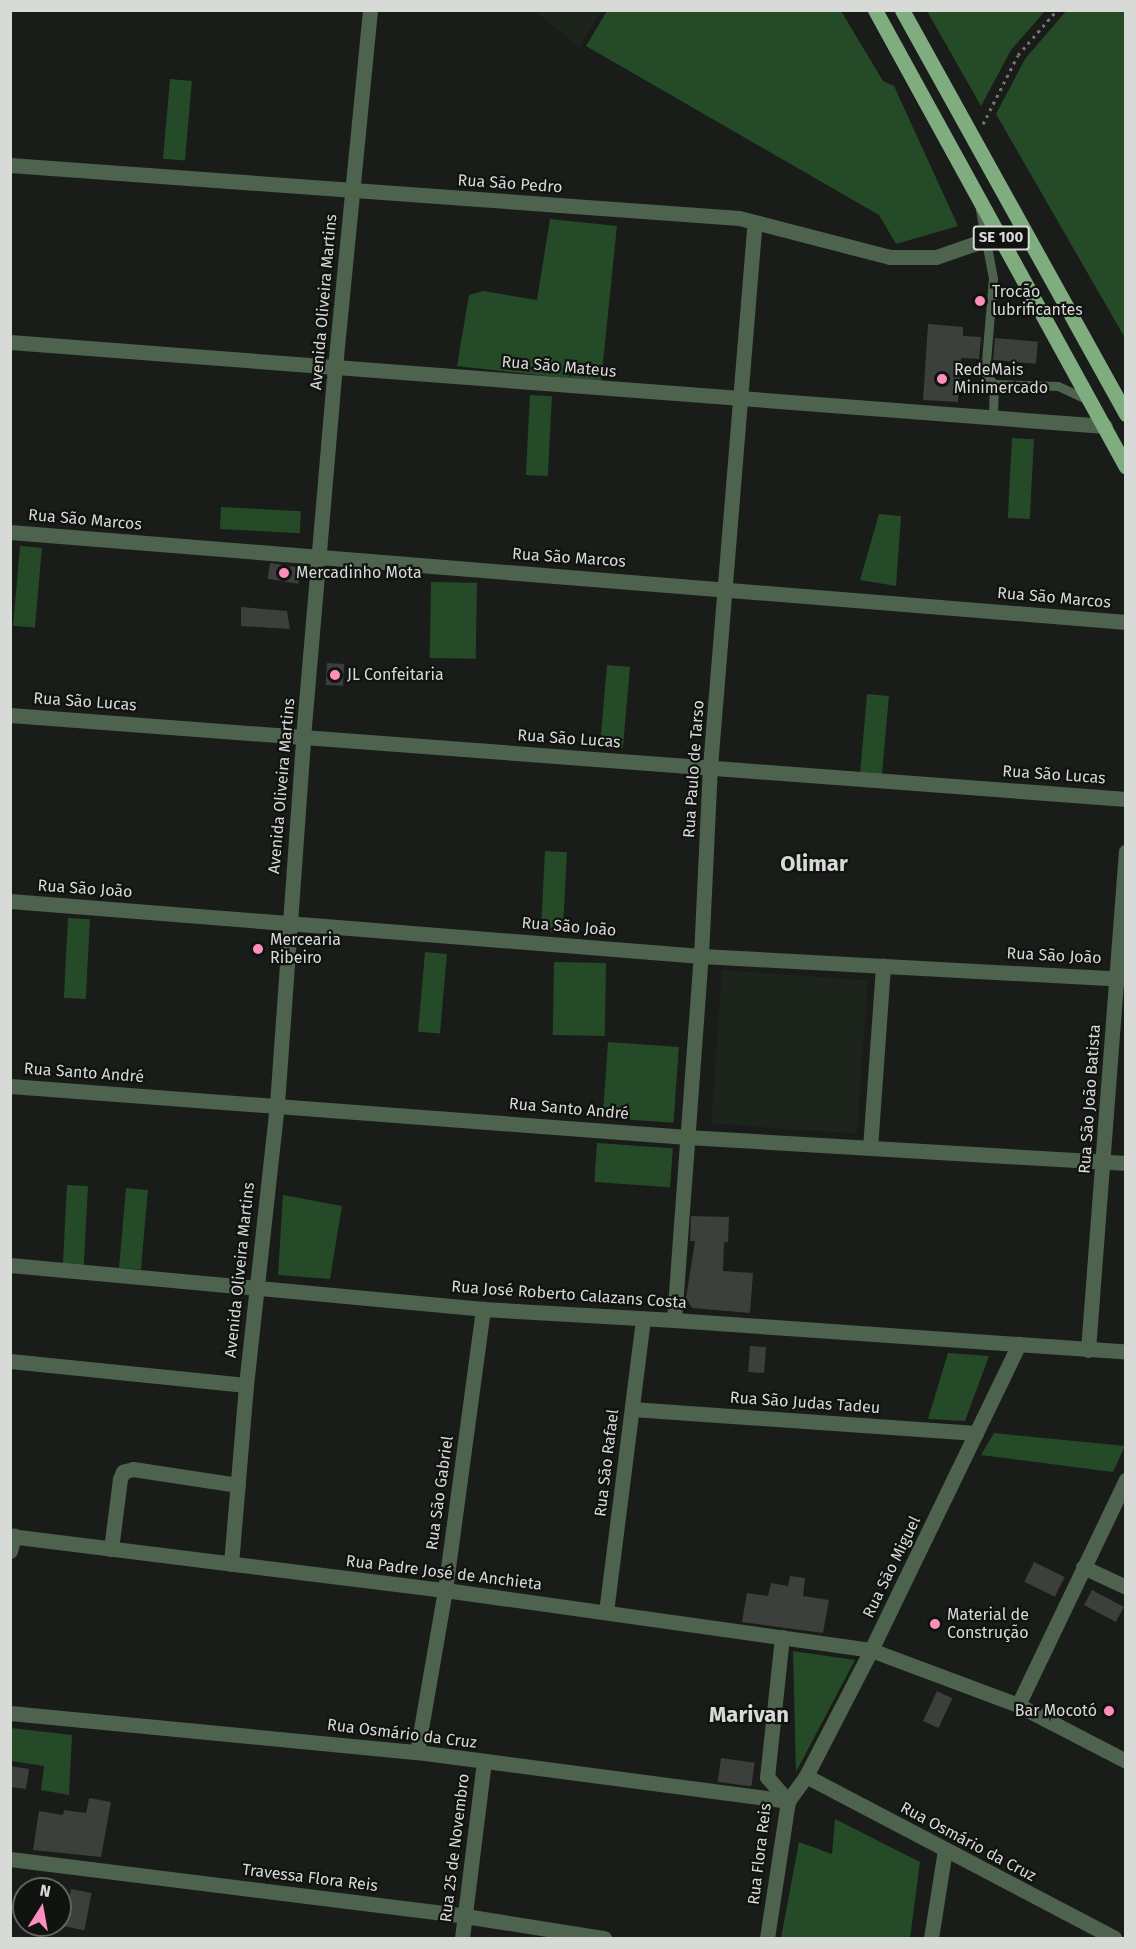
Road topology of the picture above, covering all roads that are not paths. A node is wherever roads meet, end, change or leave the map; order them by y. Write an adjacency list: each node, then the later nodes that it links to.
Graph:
1 (370, 10): 5 (street, Avenida Oliveira Martins)
2 (875, 10): 7 (main road, SE 100)
3 (902, 10): 13 (main road, SE 100)
4 (10, 165): 5 (street, Rua São Pedro)
5 (352, 192): 6 (street, Rua São Pedro); 9 (street, Avenida Oliveira Martins)
6 (757, 222): 7 (street, Rua São Pedro); 11 (street, Rua Paulo de Tarso)
7 (992, 237): 10 (lane); 12 (main road, SE 100)
8 (10, 342): 9 (street, Rua São Mateus)
9 (335, 367): 11 (street, Rua São Mateus); 18 (street, Avenida Oliveira Martins)
10 (994, 384): 12 (lane); 14 (lane)
11 (739, 399): 14 (street, Rua São Mateus); 19 (street, Rua Paulo de Tarso)
12 (1092, 402): 15 (main road, SE 100)
13 (1125, 414)
14 (993, 417): 15 (street, Rua São Mateus)
15 (1105, 426): 16 (main road, SE 100)
16 (1125, 467)
17 (10, 531): 18 (street, Rua São Marcos)
18 (320, 557): 19 (street, Rua São Marcos); 22 (street, Avenida Oliveira Martins)
19 (726, 588): 20 (street, Rua São Marcos); 23 (street, Rua Paulo de Tarso)
20 (1125, 622)
21 (10, 715): 22 (street, Rua São Lucas)
22 (303, 738): 23 (street, Rua São Lucas); 27 (street, Avenida Oliveira Martins)
23 (710, 767): 24 (street, Rua São Lucas); 28 (street, Rua Paulo de Tarso)
24 (1125, 799)
25 (1125, 851): 30 (street, Rua São João Batista)
26 (10, 901): 27 (street, Rua São João)
27 (289, 923): 28 (street, Rua São João); 32 (street, Avenida Oliveira Martins)
28 (701, 956): 29 (street, Rua São João); 33 (street, Rua Paulo de Tarso)
29 (883, 965): 30 (street, Rua São João); 34 (street)
30 (1121, 978): 35 (street, Rua São João Batista)
31 (10, 1086): 32 (street, Rua Santo André)
32 (277, 1104): 33 (street, Rua Santo André); 38 (street, Avenida Oliveira Martins)
33 (687, 1137): 34 (street, Rua Santo André); 41 (street, Rua Paulo de Tarso)
34 (870, 1148): 35 (street, Rua Santo André)
35 (1104, 1162): 36 (street, Rua Santo André); 43 (street, Rua São João Batista)
36 (1125, 1163)
37 (10, 1265): 38 (street, Rua José Roberto Calazans Costa)
38 (256, 1286): 39 (street, Rua José Roberto Calazans Costa); 46 (street, Avenida Oliveira Martins)
39 (483, 1309): 40 (street, Rua José Roberto Calazans Costa); 56 (street, Rua São Gabriel)
40 (643, 1318): 41 (street, Rua José Roberto Calazans Costa); 47 (street, Rua São Rafael)
41 (674, 1320): 42 (street, Rua José Roberto Calazans Costa)
42 (1019, 1344): 43 (street, Rua José Roberto Calazans Costa); 48 (street, Rua São Miguel)
43 (1089, 1350): 44 (street, Rua José Roberto Calazans Costa)
44 (1125, 1352)
45 (10, 1361): 46 (street)
46 (246, 1384): 50 (street, Avenida Oliveira Martins)
47 (632, 1409): 48 (street, Rua São Judas Tadeu); 57 (street, Rua São Rafael)
48 (976, 1433): 59 (street, Rua São Miguel)
49 (1125, 1480): 54 (street)
50 (238, 1485): 52 (street); 53 (street, Avenida Oliveira Martins)
51 (12, 1541): 52 (street, Rua Padre José de Anchieta)
52 (111, 1549): 53 (street, Rua Padre José de Anchieta)
53 (231, 1564): 56 (street, Rua Padre José de Anchieta)
54 (1083, 1567): 55 (street); 60 (street)
55 (1125, 1587)
56 (445, 1590): 57 (street, Rua Padre José de Anchieta); 62 (street, Rua São Gabriel)
57 (606, 1612): 58 (street, Rua Padre José de Anchieta)
58 (782, 1637): 59 (street, Rua Padre José de Anchieta); 66 (street, Rua Flora Reis)
59 (872, 1650): 60 (street, Rua Padre José de Anchieta); 65 (street, Rua São Miguel)
60 (1018, 1705): 63 (street, Rua Padre José de Anchieta)
61 (10, 1713): 62 (street, Rua Osmário da Cruz)
62 (417, 1752): 64 (street, Rua Osmário da Cruz)
63 (1125, 1761)
64 (483, 1762): 66 (street, Rua Osmário da Cruz); 69 (street, Rua 25 de Novembro)
65 (806, 1776): 66 (street, Rua São Miguel); 67 (street, Rua Osmário da Cruz)
66 (788, 1801): 72 (street, Rua Flora Reis)
67 (945, 1850): 73 (street); 74 (street, Rua Osmário da Cruz)
68 (10, 1859): 69 (street, Travessa Flora Reis)
69 (465, 1916): 70 (street, Rua 25 de Novembro); 71 (street, Travessa Flora Reis)
70 (462, 1938)
71 (604, 1938)
72 (767, 1938)
73 (931, 1938)
74 (1114, 1938)

